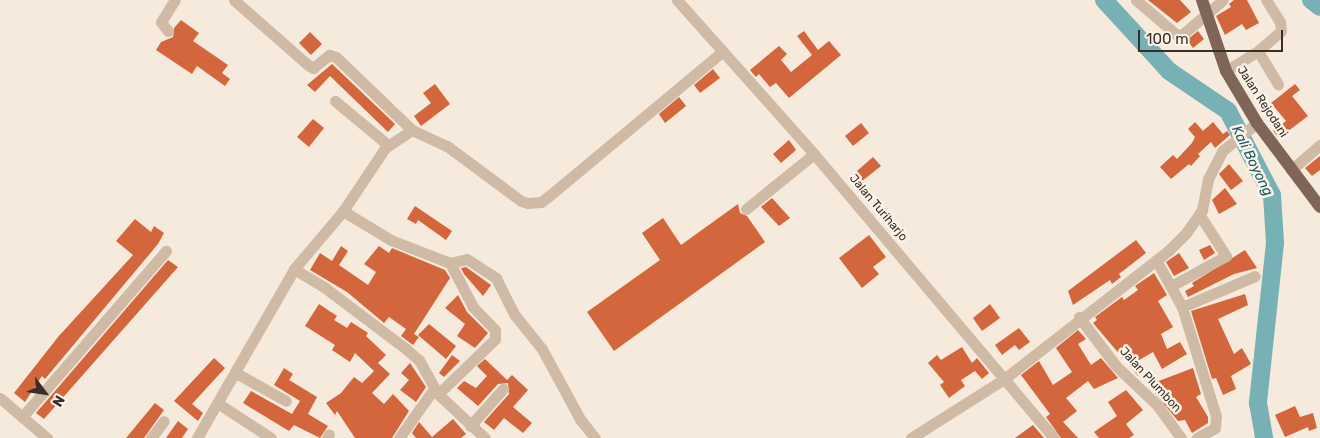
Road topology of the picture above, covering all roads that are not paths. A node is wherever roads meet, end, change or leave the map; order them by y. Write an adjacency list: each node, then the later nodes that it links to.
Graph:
1 (175, 0): 9 (street)
2 (234, 0): 16 (street)
3 (677, 0): 11 (street, Jalan Turiharjo)
4 (1136, 0): 8 (street)
5 (1202, 0): 8 (main road, Jalan Rejodani)
6 (1223, 0): 8 (street)
7 (1266, 0): 10 (street)
8 (1206, 13): 12 (main road, Jalan Rejodani)
9 (168, 31)
10 (1258, 51): 12 (street); 13 (street)
11 (722, 52): 16 (street); 19 (street, Jalan Turiharjo)
12 (1226, 71): 15 (main road, Jalan Rejodani)
13 (1278, 84)
14 (335, 101): 17 (street)
15 (1254, 125): 20 (main road, Jalan Rejodani); 24 (street)
16 (412, 130): 17 (street)
17 (388, 145): 23 (street)
18 (1320, 145): 20 (street)
19 (814, 154): 22 (street); 34 (street, Jalan Turiharjo)
20 (1291, 170): 21 (main road, Jalan Rejodani)
21 (1320, 207)
22 (746, 210)
23 (343, 211): 27 (street); 28 (street)
24 (1199, 214): 26 (street); 30 (street)
25 (166, 251): 40 (street)
26 (1156, 260): 30 (street); 32 (street)
27 (450, 263): 36 (street); 49 (street)
28 (294, 269): 33 (street); 36 (street)
29 (1255, 276): 31 (street)
30 (1173, 286): 31 (street)
31 (1182, 307): 53 (street)
32 (1079, 317): 34 (street); 52 (street, Jalan Plumbon)
33 (236, 373): 38 (street); 39 (street)
34 (1004, 379): 50 (street); 51 (street, Jalan Turiharjo)
35 (503, 389): 42 (street)
36 (436, 392): 42 (street); 47 (street)
37 (1, 401): 40 (street)
38 (286, 401)
39 (219, 404): 45 (street); 46 (street)
40 (22, 417): 43 (street)
41 (164, 421): 44 (street)
42 (471, 431): 48 (street)
43 (47, 438)
44 (151, 438)
45 (197, 438)
46 (271, 438)
47 (399, 438)
48 (485, 438)
49 (595, 438)
50 (911, 438)
51 (1054, 438)
52 (1181, 438)
53 (1197, 438)

